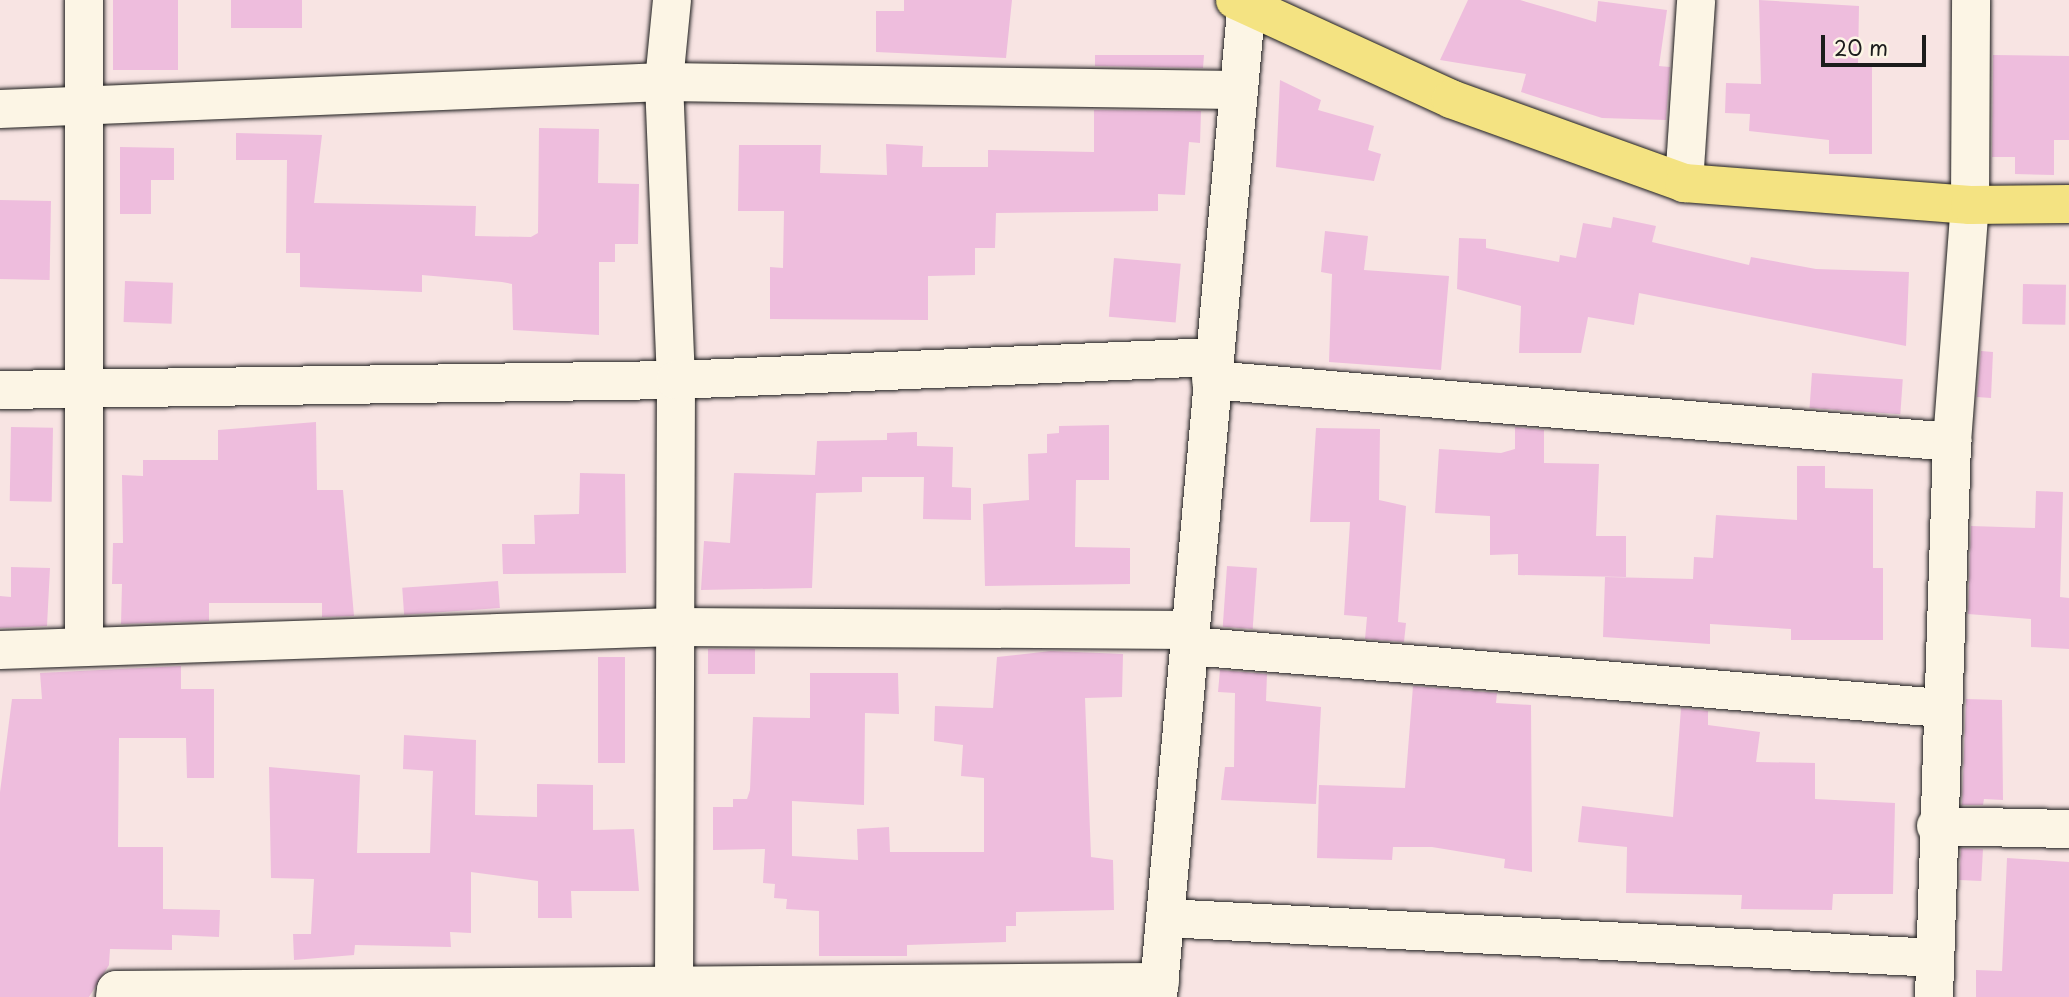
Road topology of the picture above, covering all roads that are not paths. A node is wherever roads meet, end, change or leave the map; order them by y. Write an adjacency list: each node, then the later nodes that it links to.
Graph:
1 (84, 0): 8 (street)
2 (672, 0): 6 (street)
3 (1696, 0): 10 (street)
4 (1972, 0): 12 (street)
5 (1242, 2): 7 (street); 10 (main road)
6 (664, 82): 7 (street); 8 (street); 14 (street)
7 (1236, 90): 13 (street)
8 (86, 104): 9 (street); 15 (street)
9 (0, 109)
10 (1684, 183): 12 (main road)
11 (2069, 204): 12 (main road)
12 (1970, 205): 17 (street)
13 (1212, 369): 14 (street); 17 (street); 19 (street)
14 (676, 380): 15 (street); 18 (street)
15 (87, 386): 16 (street); 20 (street)
16 (0, 390)
17 (1952, 442): 22 (street)
18 (675, 627): 19 (street); 20 (street); 28 (street)
19 (1189, 638): 22 (street); 25 (street)
20 (84, 645): 21 (street)
21 (0, 650)
22 (1942, 708): 23 (street)
23 (1936, 826): 24 (street); 26 (street)
24 (2069, 829)
25 (1165, 918): 26 (street); 27 (street)
26 (1935, 958): 30 (street)
27 (1159, 990): 28 (street)
28 (674, 991): 29 (street)
29 (115, 997)
30 (1934, 997)

